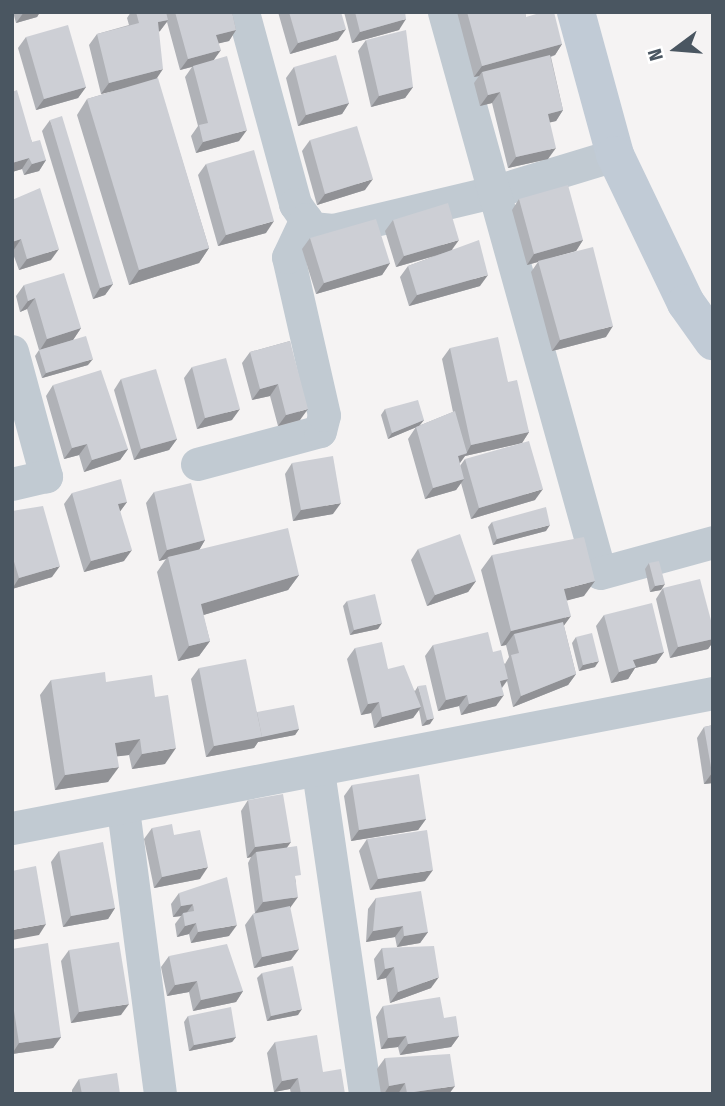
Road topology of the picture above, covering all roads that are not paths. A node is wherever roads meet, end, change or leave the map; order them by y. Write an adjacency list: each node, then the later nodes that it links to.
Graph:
1 (243, 12): 6 (street)
2 (444, 12): 5 (street)
3 (576, 12): 4 (street)
4 (615, 155): 5 (street); 7 (street)
5 (494, 192): 6 (street); 11 (street)
6 (306, 219): 9 (street)
7 (713, 341)
8 (12, 351): 10 (street)
9 (197, 464)
10 (12, 484)
11 (713, 542)
12 (713, 693): 13 (street)
13 (318, 771): 14 (street); 16 (street)
14 (123, 809): 15 (street); 17 (street)
15 (12, 828)
16 (365, 1093)
17 (160, 1094)

